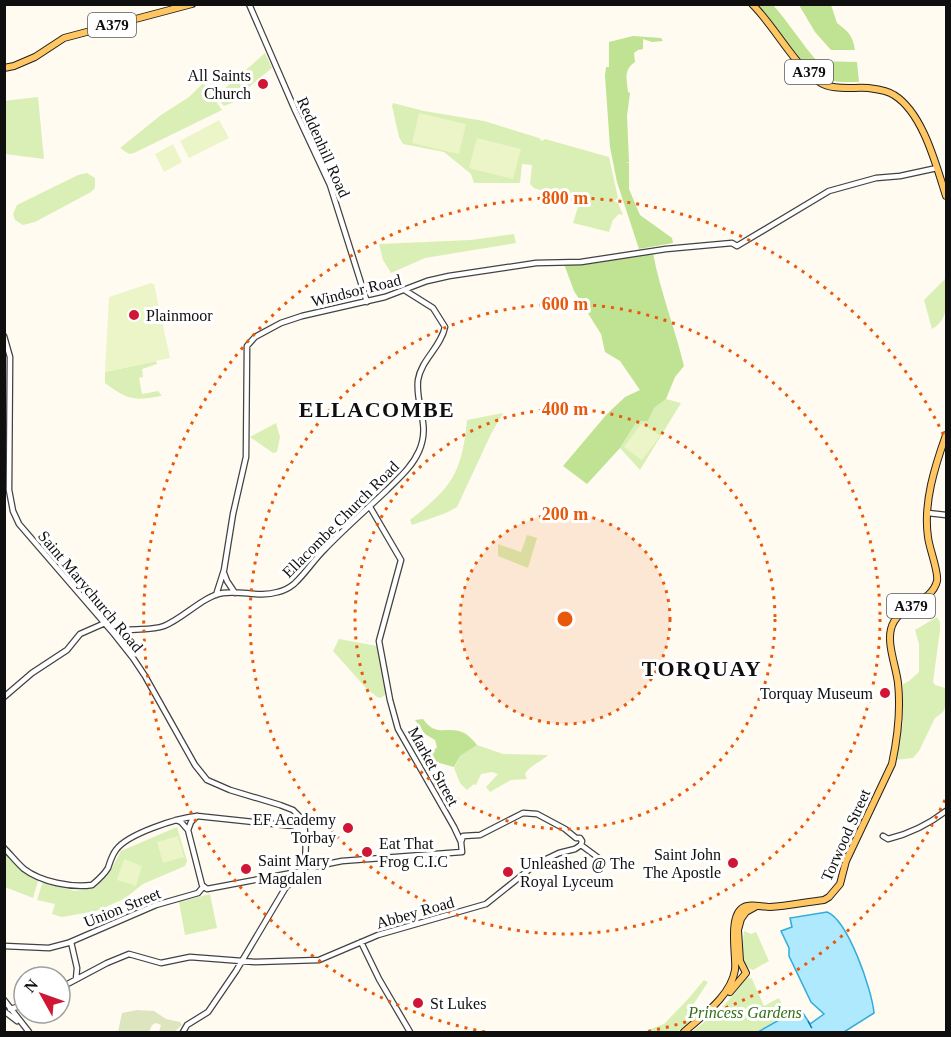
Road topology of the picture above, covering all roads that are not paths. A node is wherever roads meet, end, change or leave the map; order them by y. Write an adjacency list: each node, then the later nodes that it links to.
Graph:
1 (192, 4): 4 (main road, A379)
2 (249, 4): 8 (street, Reddenhill Road)
3 (752, 4): 5 (main road, A379)
4 (4, 68)
5 (937, 168): 6 (main road, A379); 7 (street, Windsor Road)
6 (946, 196)
7 (406, 291): 8 (street, Windsor Road); 12 (street, Ellacombe Church Road)
8 (367, 302): 15 (street, Windsor Road)
9 (4, 336): 11 (street, Saint Marychurch Road)
10 (946, 435): 13 (main road, A379)
11 (7, 458): 18 (street, Saint Marychurch Road)
12 (370, 507): 16 (street, Ellacombe Church Road); 25 (street, Market Street)
13 (928, 513): 14 (street); 45 (main road, Torwood Street / A379)
14 (946, 515)
15 (224, 570): 16 (street); 17 (street, Windsor Road)
16 (235, 593): 17 (street)
17 (216, 595): 19 (street)
18 (105, 623): 19 (street, Saint Marychurch Road); 20 (street)
19 (114, 634): 23 (street, Saint Marychurch Road)
20 (4, 697)
21 (946, 811): 30 (street)
22 (197, 816): 24 (street); 26 (street); 27 (street)
23 (301, 817): 26 (street); 28 (street)
24 (176, 820): 27 (street); 33 (street)
25 (454, 827): 29 (street, Market Street); 31 (street, Market Street)
26 (297, 828): 28 (street)
27 (188, 830): 40 (street)
28 (305, 833): 34 (street)
29 (463, 836): 31 (street); 32 (street)
30 (883, 836)
31 (461, 842): 36 (street, Market Street)
32 (581, 845): 35 (street); 42 (street, Abbey Road)
33 (4, 848)
34 (306, 857): 36 (street); 37 (street)
35 (604, 862)
36 (316, 866): 37 (street)
37 (304, 871): 38 (street, Union Street); 39 (street)
38 (277, 876): 39 (street); 40 (street, Union Street)
39 (286, 887): 44 (street)
40 (204, 888): 41 (street, Union Street)
41 (71, 942): 43 (street, Union Street); 46 (street)
42 (361, 942): 44 (street, Abbey Road); 52 (street)
43 (4, 946)
44 (242, 961): 46 (street, Abbey Road); 51 (street)
45 (737, 970): 53 (main road); 54 (main road, A379)
46 (76, 979): 47 (street, Abbey Road)
47 (72, 981)
48 (4, 1000): 49 (street)
49 (7, 1010): 50 (street)
50 (29, 1032)
51 (183, 1032)
52 (410, 1032)
53 (684, 1032)
54 (689, 1032)

